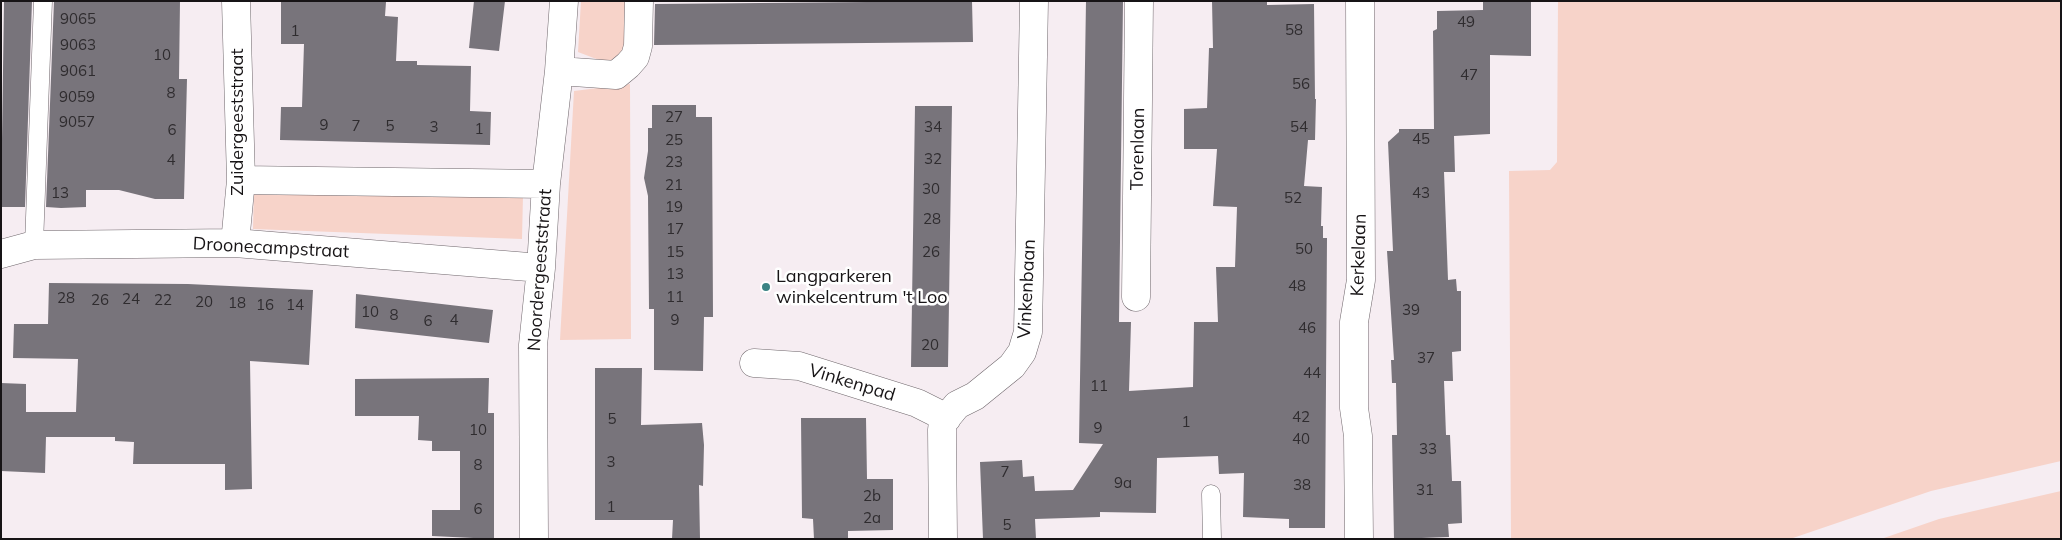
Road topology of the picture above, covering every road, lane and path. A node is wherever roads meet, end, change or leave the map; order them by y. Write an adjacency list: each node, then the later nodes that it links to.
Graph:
1 (43, 1): 12 (lane)
2 (236, 1): 9 (street, Zuidergeeststraat)
3 (564, 1): 8 (street, Noordergeeststraat)
4 (639, 1): 8 (street)
5 (1034, 1): 17 (street, Vinkenbaan)
6 (1140, 1): 15 (street, Torenlaan)
7 (1360, 1): 22 (street, Kerkelaan)
8 (559, 71): 10 (street, Noordergeeststraat)
9 (241, 180): 10 (street); 11 (street, Zuidergeeststraat)
10 (546, 184): 14 (street, Noordergeeststraat)
11 (235, 243): 12 (street, Droonecampstraat); 14 (street, Droonecampstraat)
12 (34, 245): 13 (street, Droonecampstraat)
13 (1, 254)
14 (541, 268): 19 (street, Noordergeeststraat)
15 (1136, 296)
16 (754, 363): 17 (street, Vinkenpad)
17 (947, 418): 20 (street)
18 (1211, 494): 21 (lane)
19 (534, 539)
20 (943, 539)
21 (1212, 539)
22 (1359, 539)

